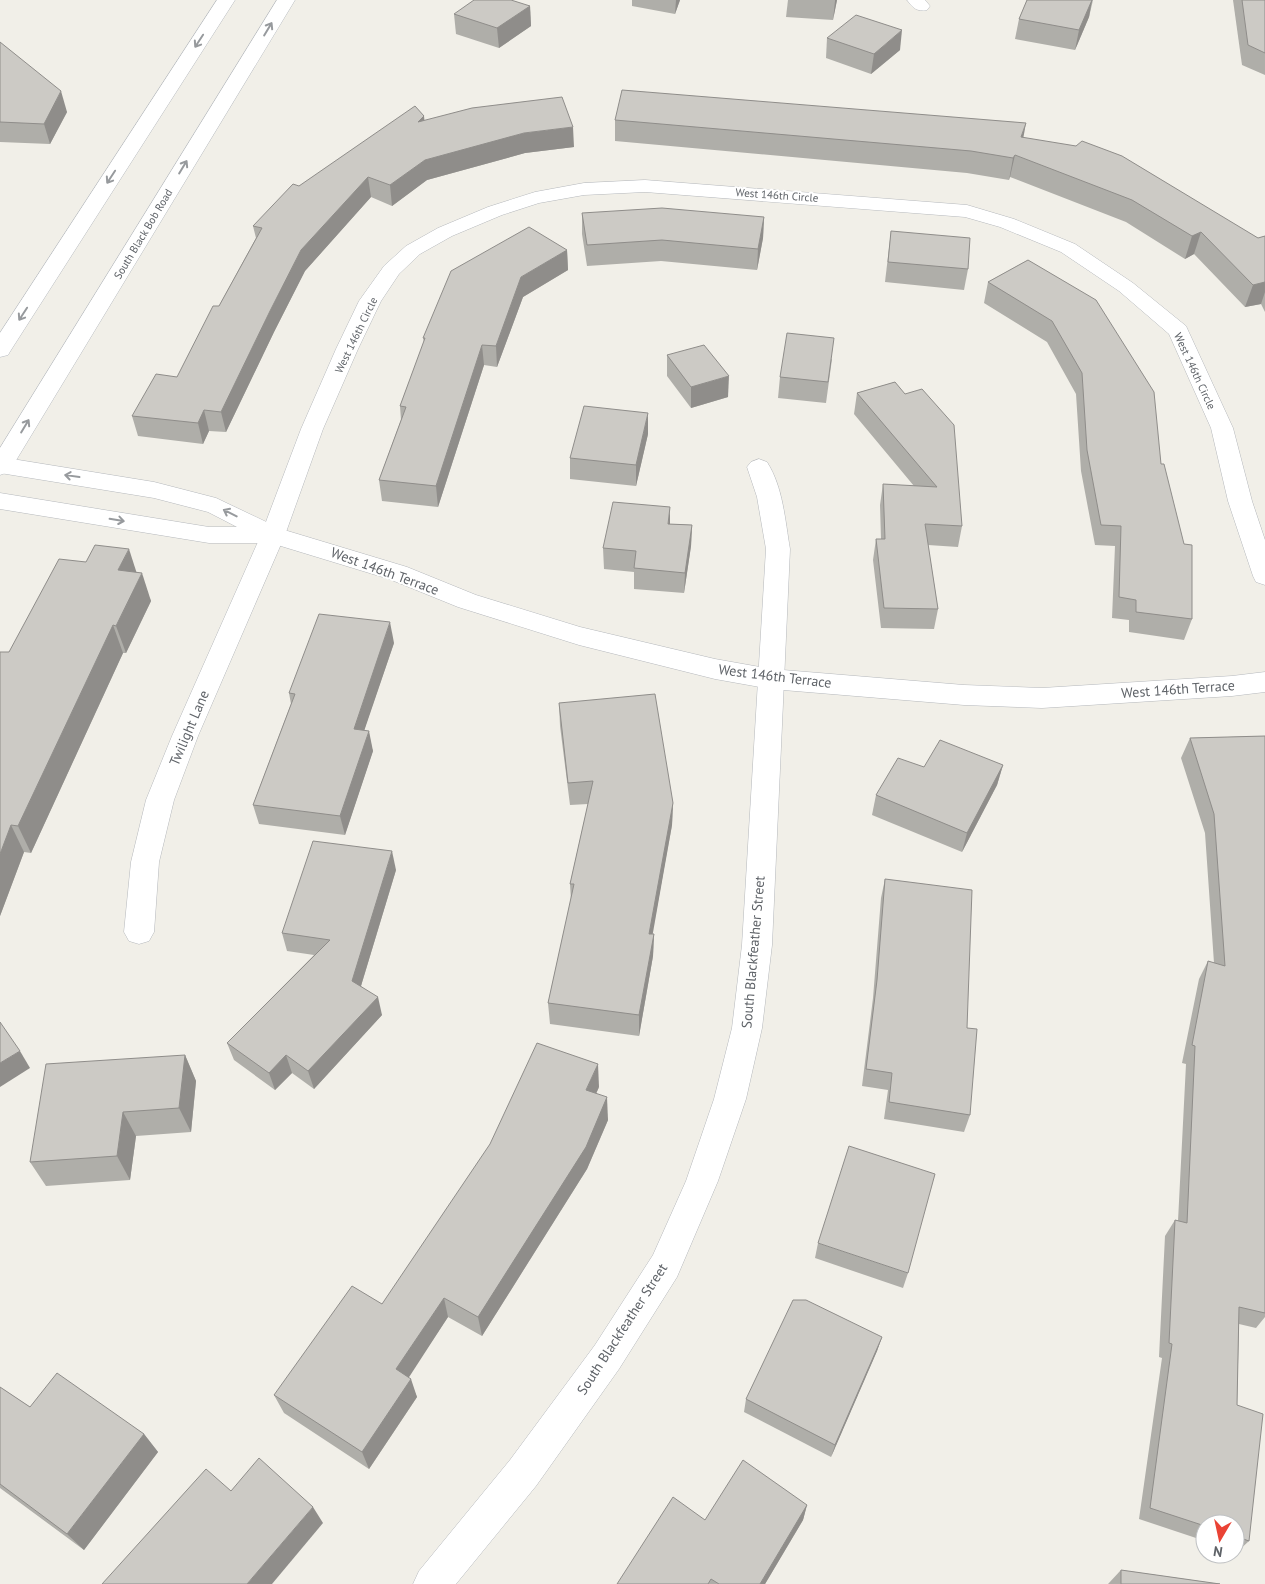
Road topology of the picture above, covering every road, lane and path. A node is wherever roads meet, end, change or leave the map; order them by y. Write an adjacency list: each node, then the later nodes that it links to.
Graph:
1 (226, 0): 3 (street, one-way to 3)
2 (286, 0): 4 (street, South Black Bob Road, one-way to 2)
3 (0, 350)
4 (0, 466): 7 (street, West 146th Terrace, one-way to 4)
5 (759, 467): 9 (street, South Blackfeather Street)
6 (0, 501): 7 (street, West 146th Terrace, one-way to 7)
7 (273, 535): 8 (street, West 146th Circle); 9 (street, West 146th Terrace); 11 (street, Twilight Lane)
8 (1265, 576)
9 (771, 679): 10 (street, West 146th Terrace); 12 (street, South Blackfeather Street)
10 (1265, 682)
11 (139, 932)
12 (432, 1584)

